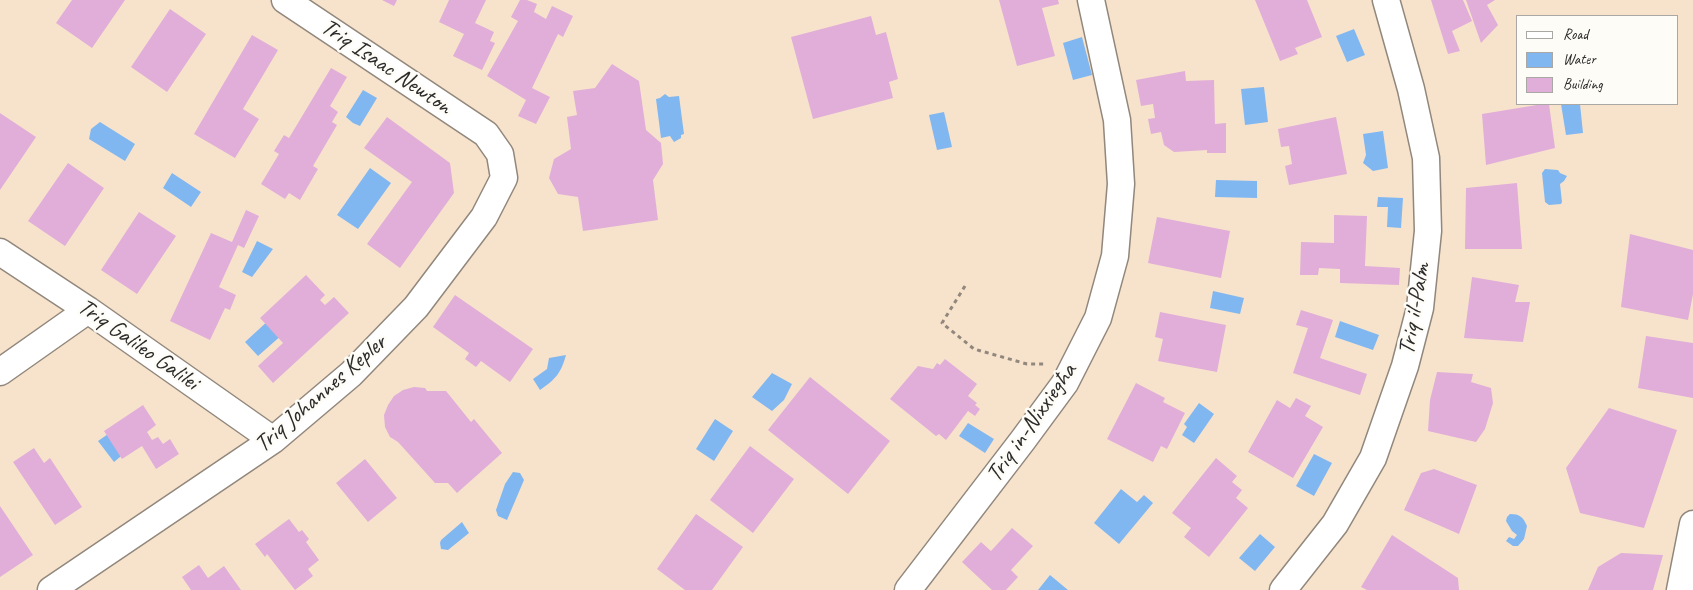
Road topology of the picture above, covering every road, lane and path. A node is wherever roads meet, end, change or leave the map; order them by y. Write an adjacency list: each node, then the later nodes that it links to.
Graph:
1 (285, 0): 4 (street, Triq Isaac Newton)
2 (1090, 0): 8 (street, Triq in-Nixxiegħa)
3 (1386, 0): 14 (street, Triq il-Palm)
4 (486, 134): 10 (street, Triq Johannes Kepler)
5 (0, 252): 7 (street, Triq Galileo Galilei)
6 (966, 286): 8 (path)
7 (88, 310): 9 (street); 10 (street, Triq Galileo Galilei)
8 (1074, 365): 13 (street, Triq in-Nixxiegħa)
9 (0, 372)
10 (273, 440): 12 (street, Triq Johannes Kepler)
11 (1693, 524): 15 (street)
12 (51, 590)
13 (908, 590)
14 (1283, 590)
15 (1680, 590)

